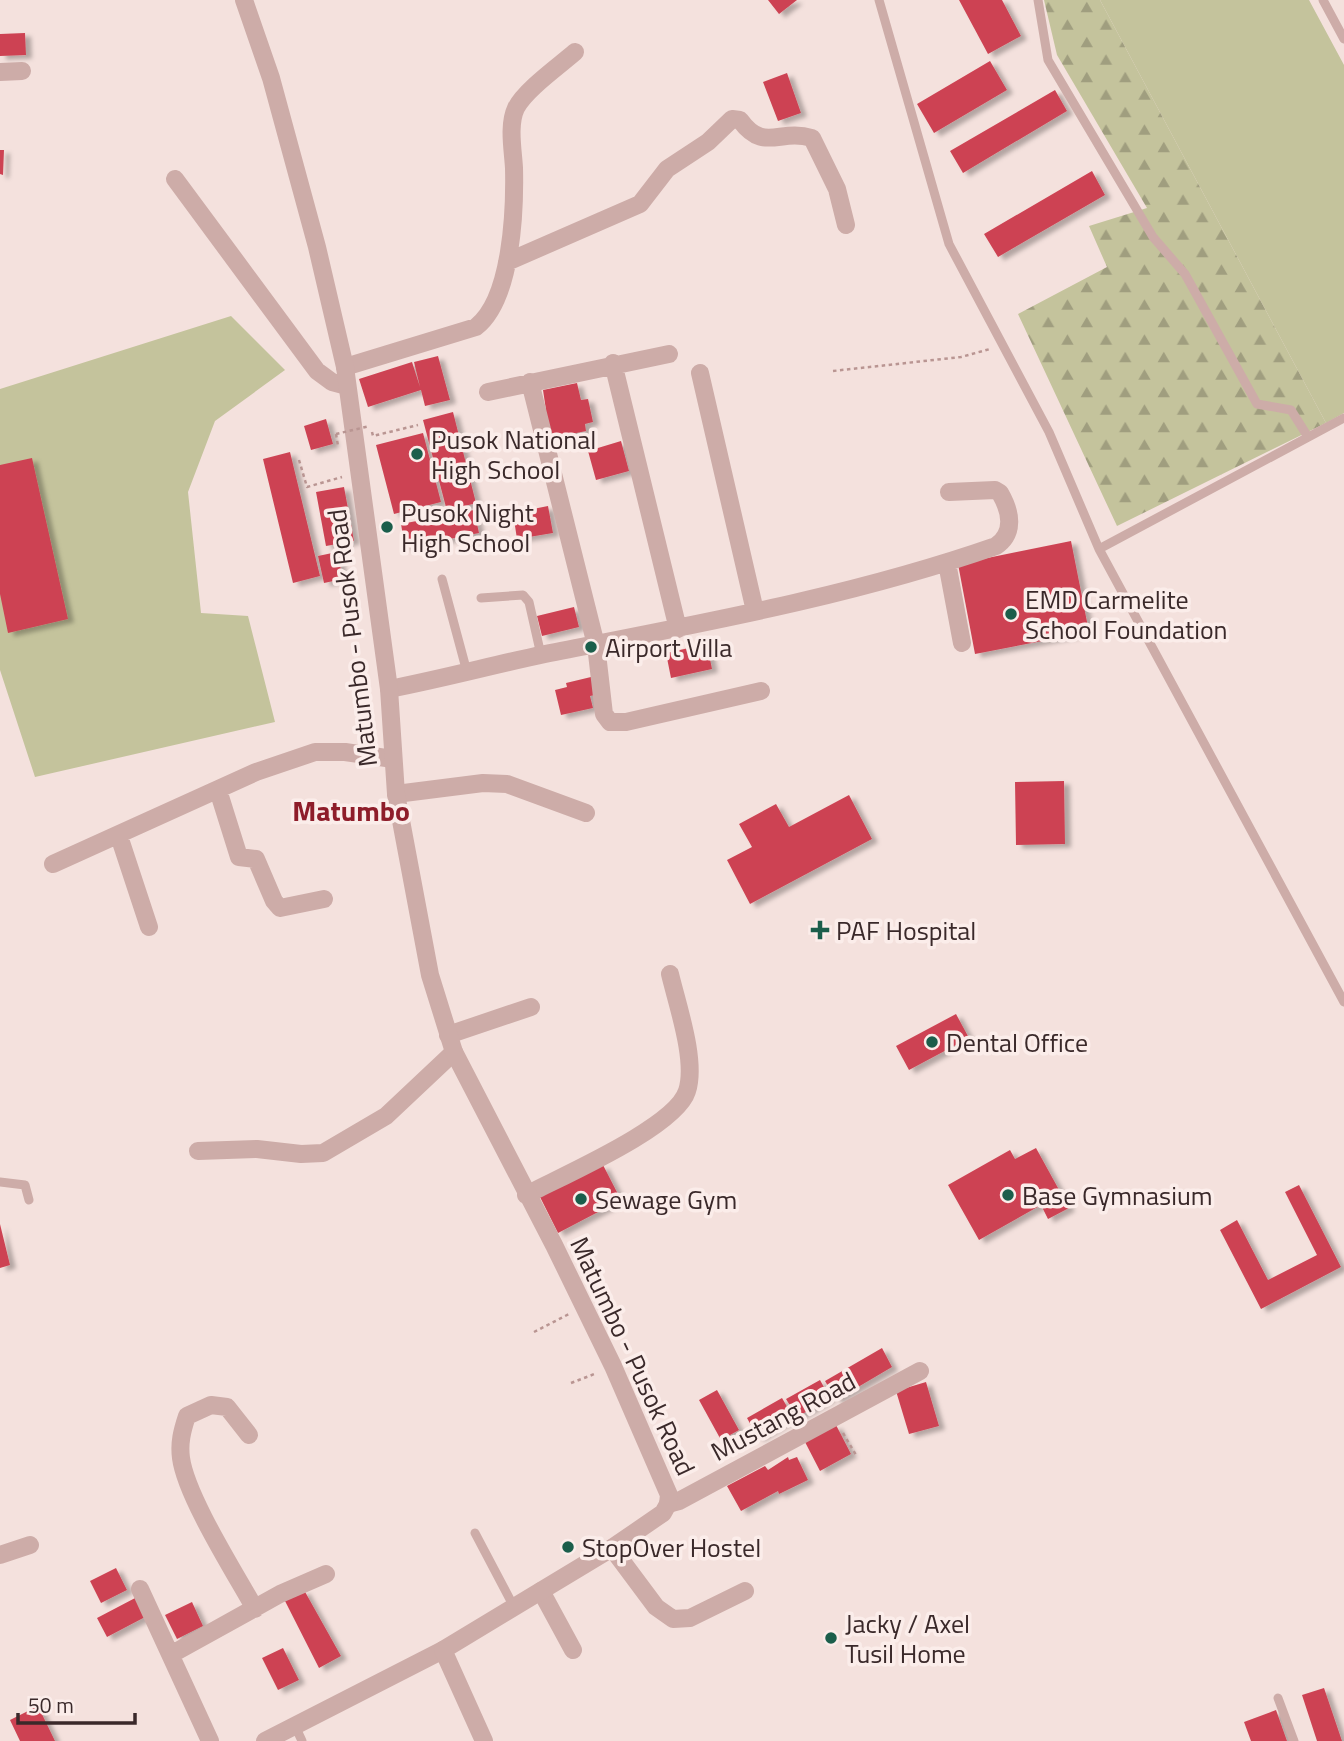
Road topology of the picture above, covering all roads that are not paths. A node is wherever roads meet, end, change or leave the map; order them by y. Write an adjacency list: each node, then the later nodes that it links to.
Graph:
1 (244, 0): 14 (street, Matumbo - Pusok Road)
2 (879, 0): 22 (lane)
3 (1038, 0): 20 (lane)
4 (1323, 0): 5 (lane)
5 (1344, 40)
6 (575, 52): 11 (street)
7 (22, 71): 8 (street)
8 (0, 72)
9 (175, 179): 17 (street)
10 (846, 225): 11 (street)
11 (506, 261): 14 (street)
12 (670, 354): 13 (street)
13 (613, 363): 16 (street); 27 (street)
14 (345, 367): 17 (street, Matumbo - Pusok Road)
15 (700, 373): 26 (street)
16 (530, 382): 18 (street); 29 (street)
17 (347, 386): 32 (street, Matumbo - Pusok Road)
18 (488, 392)
19 (1344, 418): 20 (lane)
20 (1308, 437): 22 (lane)
21 (949, 492): 23 (street)
22 (1099, 549): 43 (lane)
23 (947, 563): 26 (street); 28 (street)
24 (442, 579): 31 (lane)
25 (481, 598): 30 (lane)
26 (755, 611): 27 (street)
27 (678, 629): 29 (street)
28 (962, 643)
29 (596, 645): 30 (street); 33 (street)
30 (541, 655): 31 (street)
31 (467, 674): 32 (street)
32 (389, 689): 34 (street, Matumbo - Pusok Road)
33 (761, 691)
34 (393, 759): 35 (street); 36 (street, Matumbo - Pusok Road)
35 (218, 790): 38 (street); 40 (street)
36 (396, 794): 37 (street); 45 (street, Matumbo - Pusok Road)
37 (586, 813)
38 (119, 836): 39 (street); 41 (street)
39 (53, 864)
40 (324, 899)
41 (149, 927)
42 (670, 974): 48 (street)
43 (1344, 1002)
44 (531, 1007): 45 (street)
45 (451, 1044): 46 (street); 48 (street, Matumbo - Pusok Road)
46 (198, 1151)
47 (0, 1182): 49 (lane)
48 (526, 1195): 52 (street, Matumbo - Pusok Road)
49 (29, 1200)
50 (920, 1371): 52 (street, Mustang Road)
51 (249, 1435): 62 (street)
52 (668, 1504): 55 (street, Matumbo - Pusok Road)
53 (475, 1533): 61 (lane)
54 (30, 1545): 56 (street)
55 (612, 1548): 59 (street, Matumbo - Pusok Road); 60 (street)
56 (0, 1555)
57 (326, 1574): 62 (street)
58 (140, 1589): 65 (street)
59 (541, 1591): 61 (street, Matumbo - Pusok Road); 64 (street)
60 (745, 1591)
61 (514, 1607): 63 (street, Matumbo - Pusok Road)
62 (254, 1609): 65 (street)
63 (443, 1650): 67 (street); 70 (street)
64 (573, 1650)
65 (172, 1654): 68 (street)
66 (1278, 1698): 71 (lane)
67 (299, 1734): 69 (street)
68 (210, 1741)
69 (265, 1741)
70 (484, 1741)
71 (1294, 1741)

